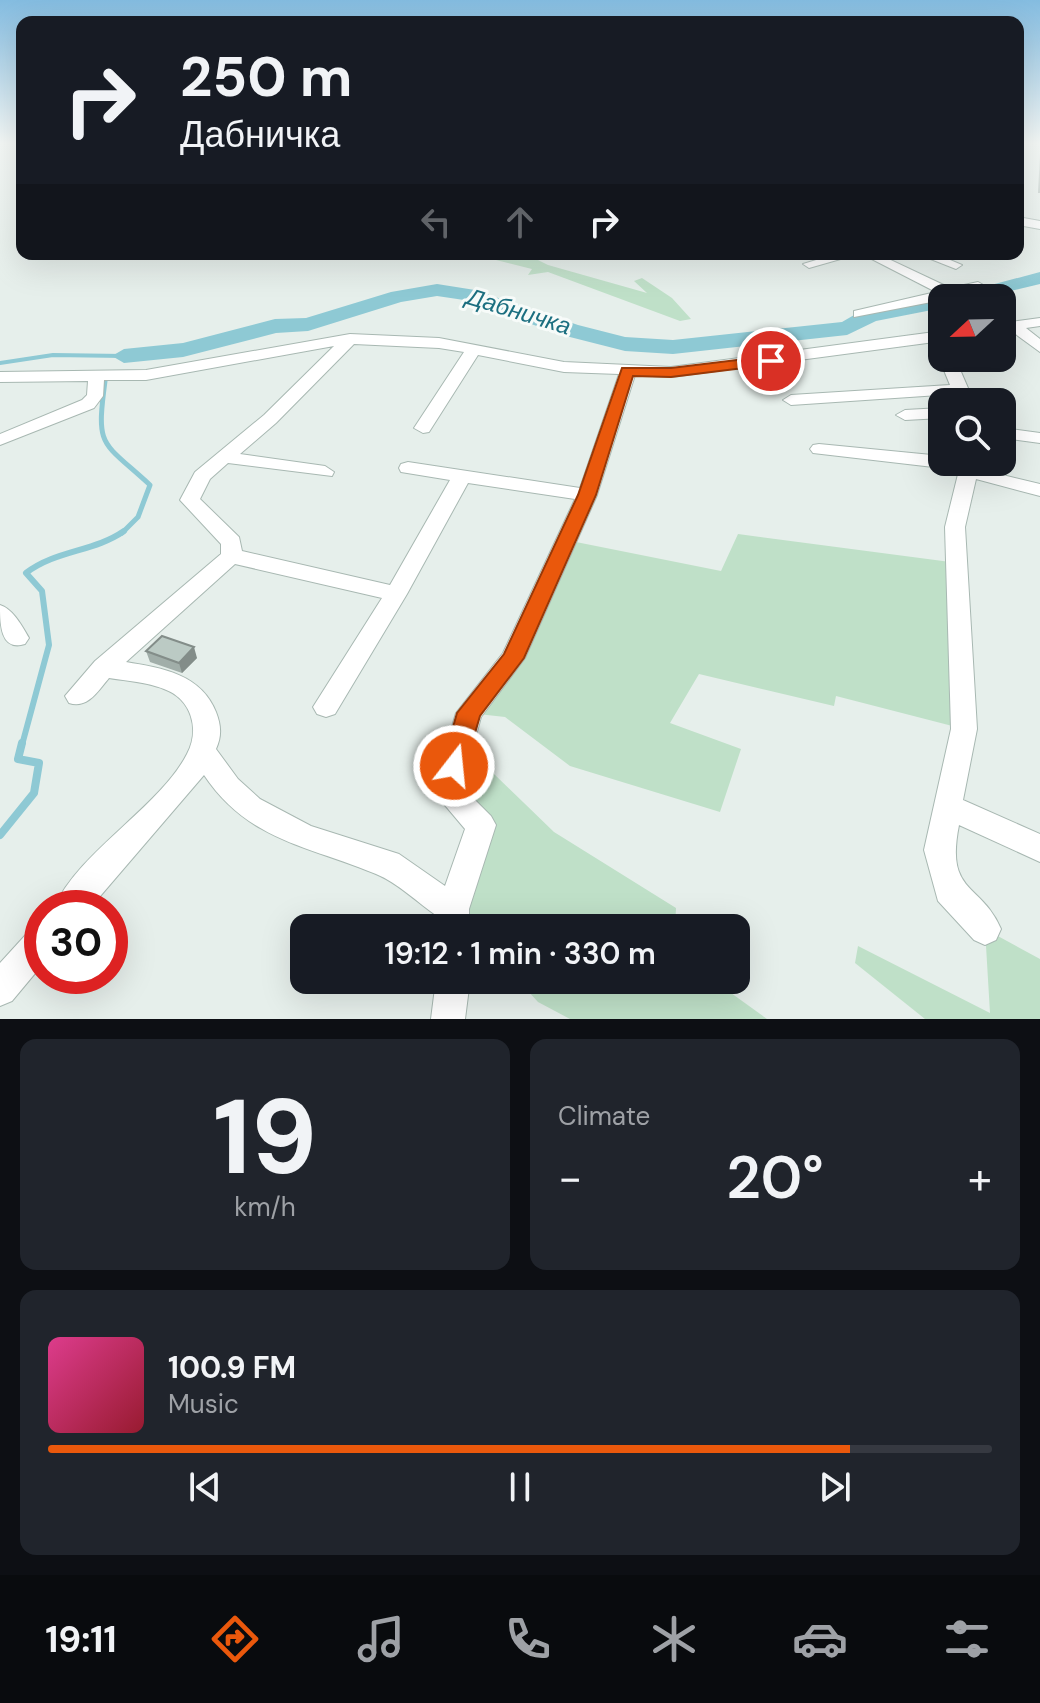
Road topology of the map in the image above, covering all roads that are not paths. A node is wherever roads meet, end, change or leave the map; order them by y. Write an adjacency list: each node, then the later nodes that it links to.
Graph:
1 (825, 260): 4 (street)
2 (881, 260): 6 (street)
3 (941, 260): 5 (street)
4 (809, 264)
5 (956, 265)
6 (931, 284)
7 (928, 301): 8 (street)
8 (859, 314)
9 (1021, 324): 12 (street)
10 (350, 339): 13 (street); 15 (street); 26 (street)
11 (928, 341): 14 (street)
12 (1040, 347)
13 (474, 349): 14 (street); 21 (street)
14 (628, 371): 34 (street)
15 (96, 375): 16 (street); 24 (street)
16 (0, 377)
17 (928, 396): 18 (street)
18 (791, 400)
19 (928, 414): 20 (street)
20 (905, 415)
21 (423, 428)
22 (1016, 435): 23 (street)
23 (1040, 438)
24 (0, 440)
25 (819, 449): 27 (street)
26 (223, 457): 29 (street); 35 (street)
27 (928, 460)
28 (408, 468): 30 (street)
29 (325, 472)
30 (462, 476): 34 (street); 36 (street)
31 (968, 476): 43 (street)
32 (999, 476): 33 (street)
33 (1040, 490)
34 (587, 495): 47 (street)
35 (231, 556): 36 (street); 39 (street)
36 (396, 594): 41 (street)
37 (0, 613): 38 (street)
38 (17, 638)
39 (104, 668): 40 (street); 42 (street)
40 (78, 696)
41 (326, 707)
42 (202, 750): 45 (street); 46 (street)
43 (948, 807): 44 (street); 48 (street)
44 (1040, 848)
45 (85, 890)
46 (447, 914)
47 (454, 914)
48 (985, 929)
49 (24, 961): 50 (street)
50 (0, 989)
51 (451, 994): 52 (street)
52 (448, 1019)

